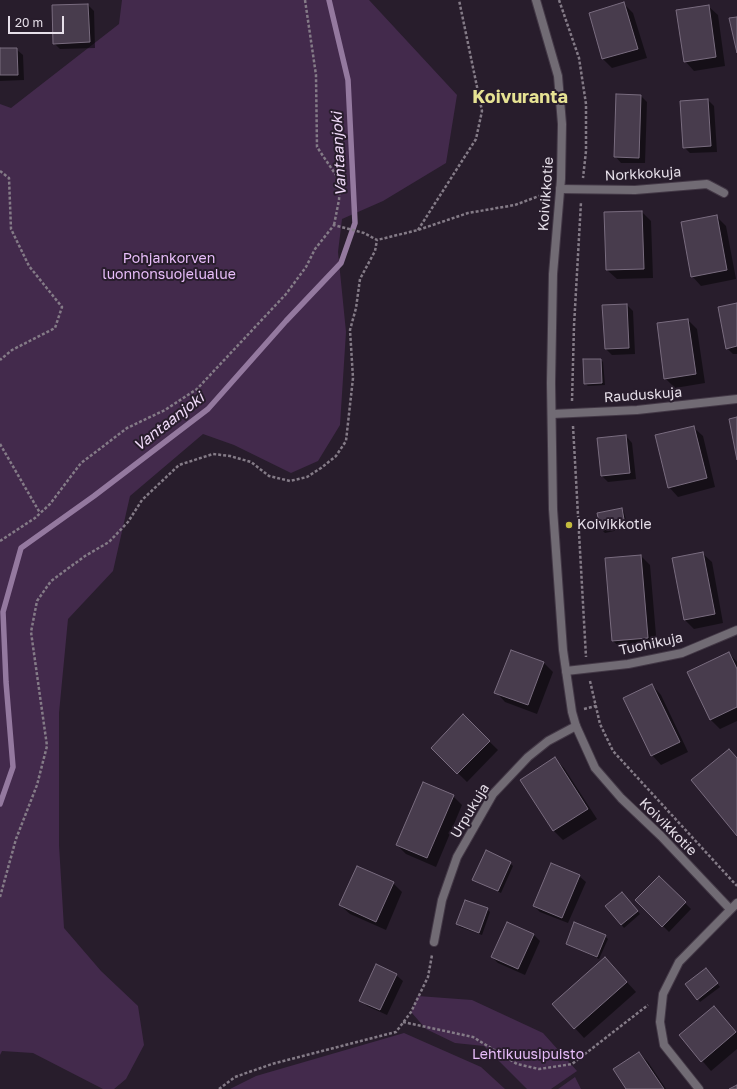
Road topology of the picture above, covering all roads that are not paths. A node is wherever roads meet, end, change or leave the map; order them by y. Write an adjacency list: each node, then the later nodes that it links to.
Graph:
1 (536, 0): 2 (street, Koivikkotie)
2 (560, 188): 3 (street, Norkkokuja); 5 (street, Koivikkotie)
3 (724, 193)
4 (737, 399): 5 (street, Rauduskuja)
5 (552, 414): 7 (street, Koivikkotie)
6 (737, 630): 7 (street, Tuohikuja)
7 (566, 671): 8 (street, Koivikkotie)
8 (576, 726): 10 (street, Koivikkotie); 11 (street, Urpukuja)
9 (737, 903): 10 (street)
10 (730, 909): 12 (street)
11 (434, 942)
12 (698, 1089)

